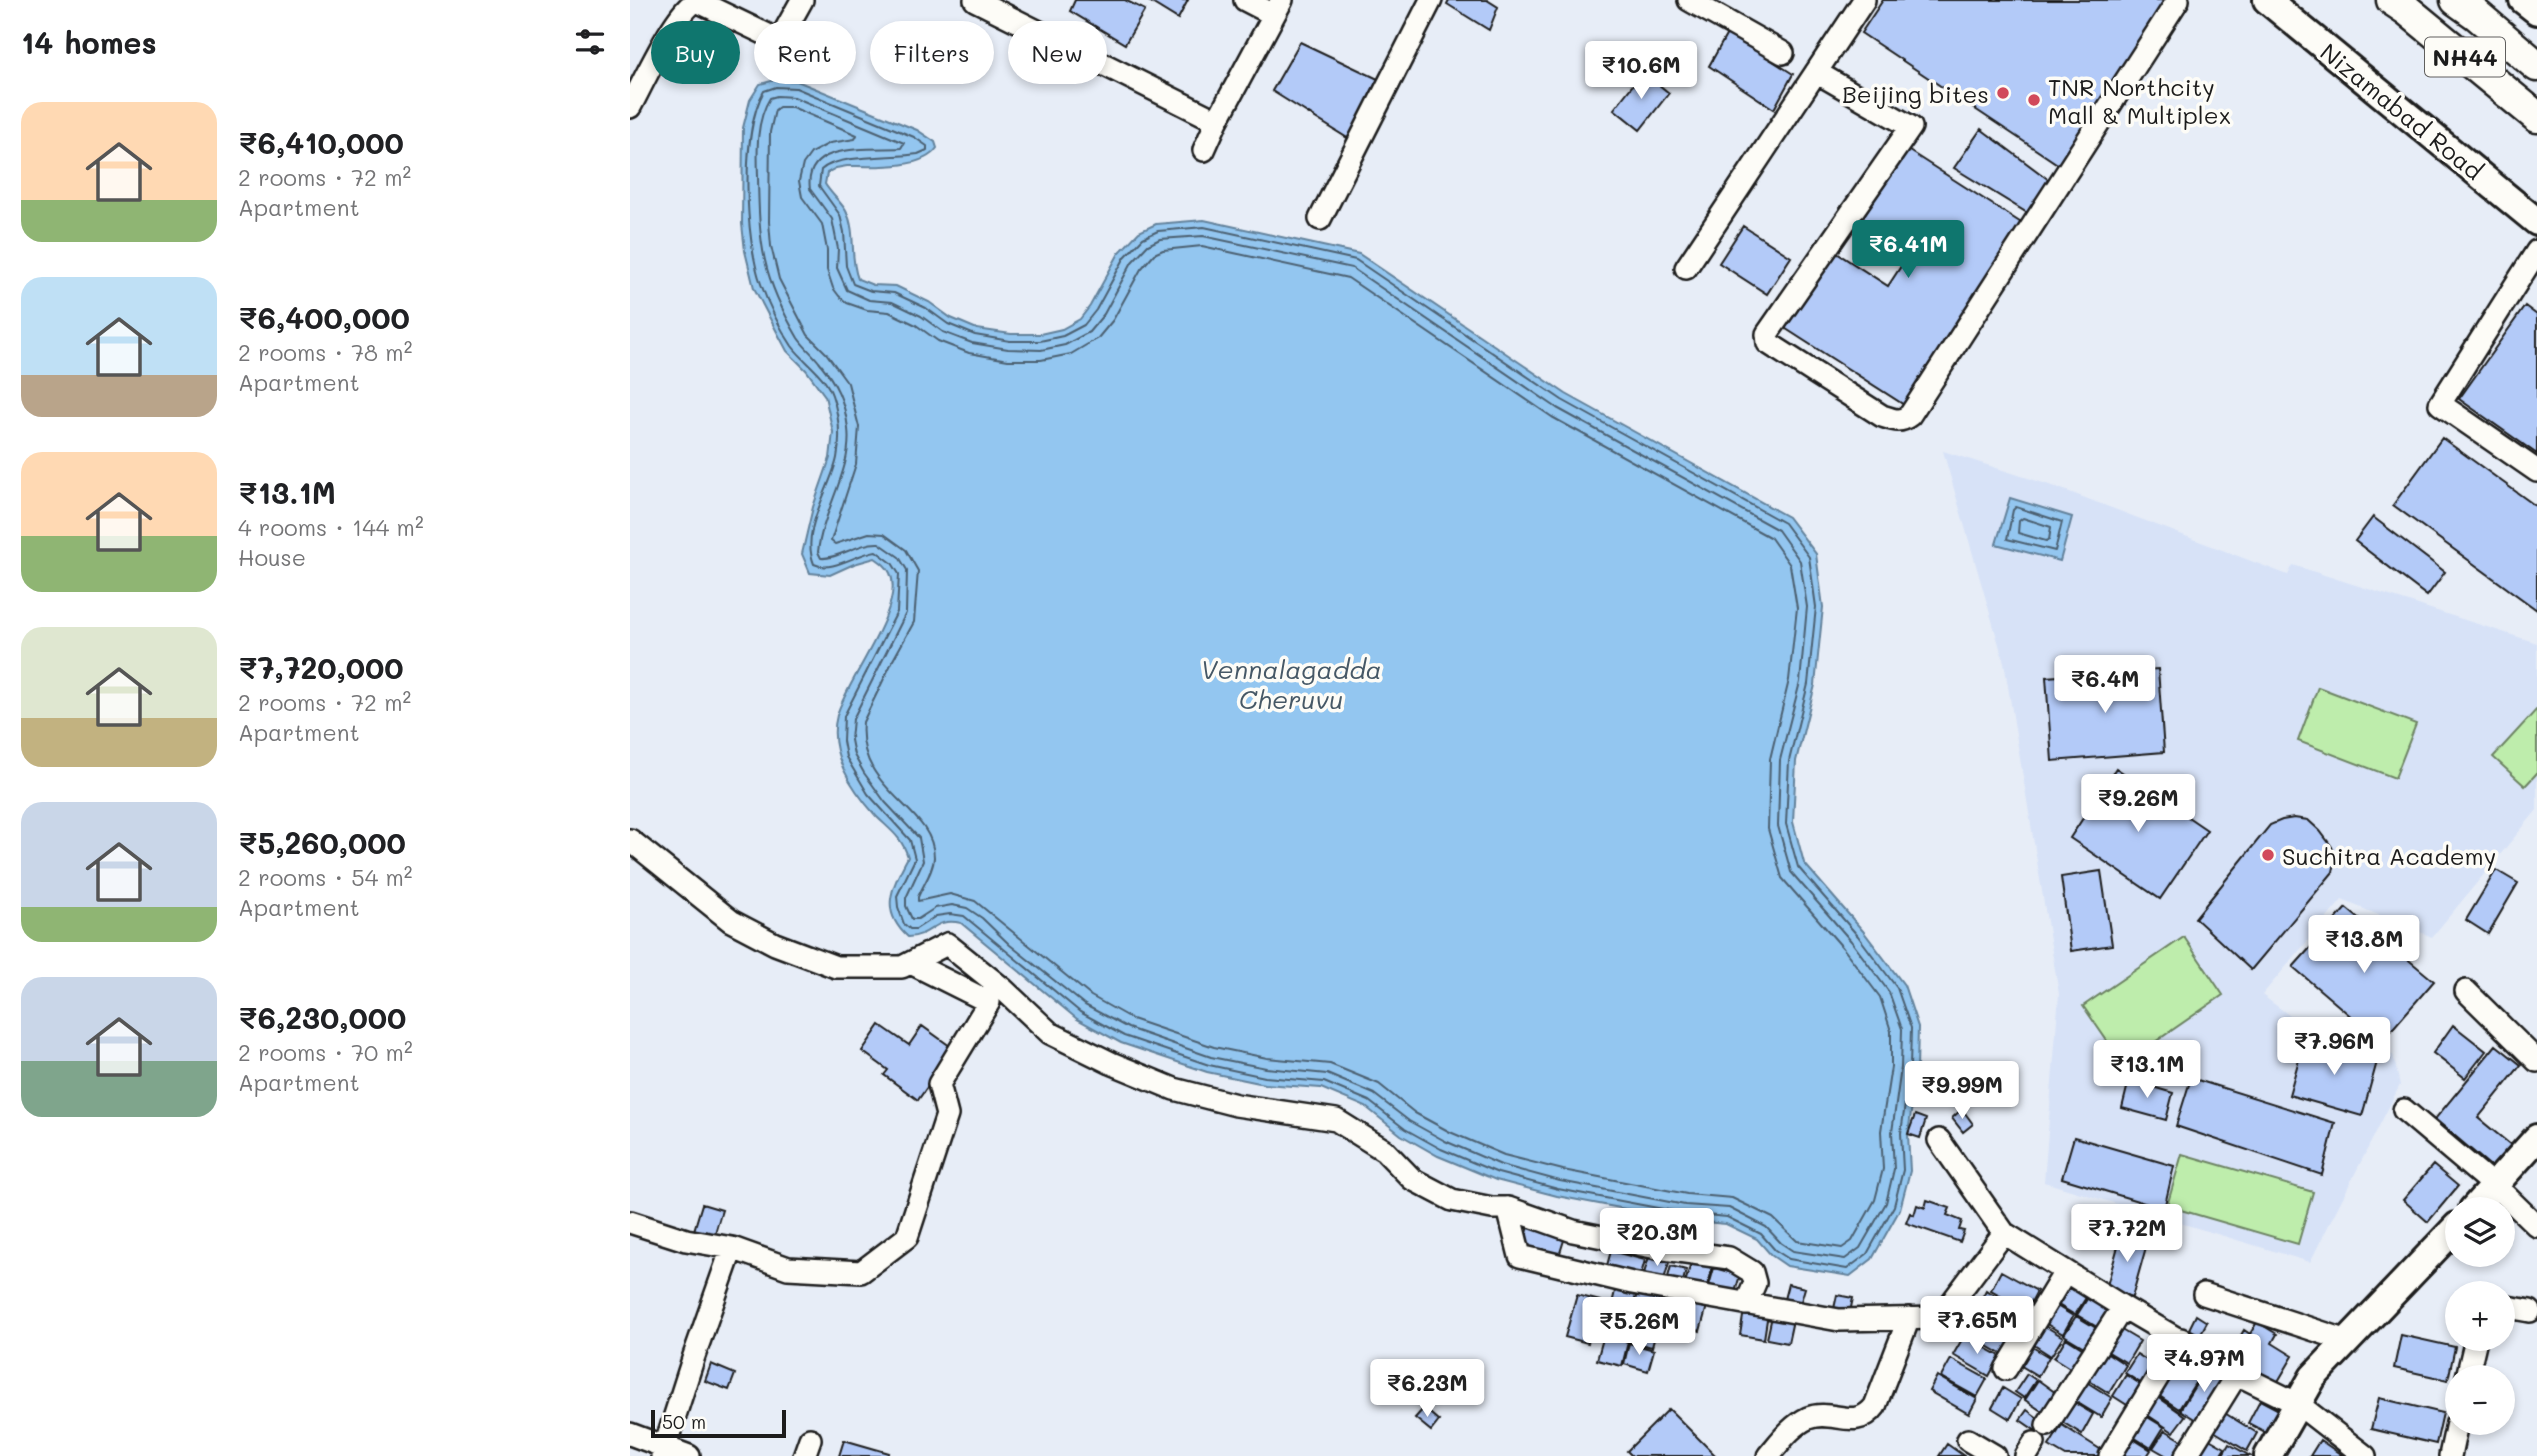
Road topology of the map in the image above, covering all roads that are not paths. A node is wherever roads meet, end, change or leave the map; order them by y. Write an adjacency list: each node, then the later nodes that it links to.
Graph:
1 (802, 0): 17 (street)
2 (975, 0): 19 (street)
3 (1245, 0): 12 (street)
4 (1431, 0): 21 (street)
5 (1689, 0): 14 (street)
6 (1864, 0): 16 (street)
7 (2178, 0): 16 (street)
8 (2267, 0): 22 (main road, Nizamabad Road)
9 (2392, 0): 18 (highway, NH44)
10 (2456, 0): 15 (highway, NH44)
11 (2523, 0): 13 (main road)
12 (1278, 8): 19 (street)
13 (2537, 11)
14 (1783, 52)
15 (2537, 65)
16 (1816, 72): 24 (street)
17 (630, 107)
18 (2537, 117)
19 (1217, 121): 20 (street)
20 (1204, 150)
21 (1320, 219)
22 (2537, 222)
23 (2537, 251): 25 (street)
24 (1686, 268)
25 (2537, 471)
26 (630, 840): 27 (street)
27 (911, 963): 35 (street); 41 (street)
28 (2466, 991): 29 (street)
29 (2537, 1061)
30 (2404, 1111): 34 (street)
31 (2537, 1138): 34 (main road)
32 (1939, 1140): 39 (street)
33 (2537, 1160): 34 (main road)
34 (2498, 1197)
35 (1508, 1208): 45 (street); 45 (street)
36 (2515, 1210): 38 (street)
37 (630, 1222): 41 (street)
38 (2537, 1226)
39 (2004, 1233): 43 (street); 49 (street)
40 (2445, 1239): 51 (main road)
41 (732, 1248): 59 (street)
42 (2445, 1262): 54 (main road)
43 (2065, 1272): 46 (street); 52 (street)
44 (2204, 1294): 51 (street)
45 (1746, 1304): 49 (street)
46 (2123, 1307): 50 (street); 58 (street)
47 (2515, 1308): 48 (street)
48 (2530, 1311)
49 (1909, 1318): 61 (street)
50 (2181, 1339): 53 (street); 63 (street)
51 (2348, 1341): 54 (main road)
52 (2006, 1369)
53 (2238, 1374): 54 (street); 64 (street)
54 (2298, 1404): 65 (main road); 66 (street)
55 (630, 1434): 59 (street)
56 (2454, 1435): 67 (street)
57 (1968, 1440): 62 (street)
58 (2036, 1441)
59 (663, 1451): 60 (street)
60 (688, 1456)
61 (1768, 1456)
62 (1995, 1456)
63 (2109, 1456)
64 (2186, 1456)
65 (2268, 1456)
66 (2365, 1456)
67 (2450, 1456)

